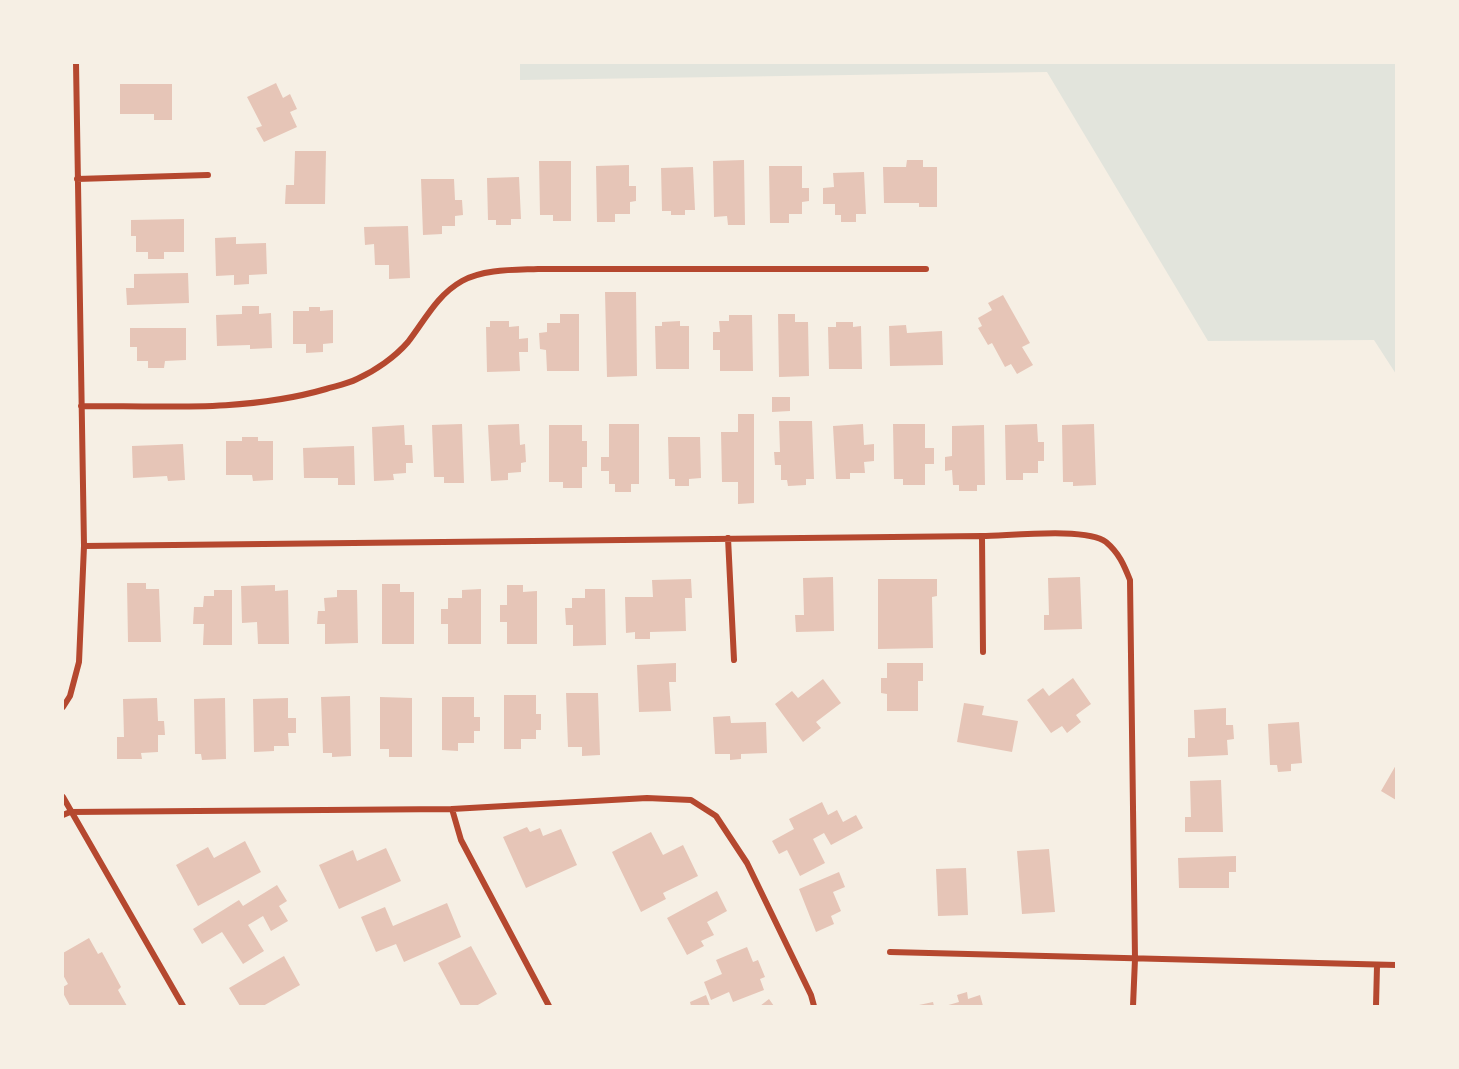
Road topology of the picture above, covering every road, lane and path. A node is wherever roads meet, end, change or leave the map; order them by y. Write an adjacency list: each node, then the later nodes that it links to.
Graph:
1 (76, 63): 3 (street)
2 (208, 175): 3 (street)
3 (77, 179): 5 (street)
4 (926, 269): 5 (street)
5 (81, 406): 8 (street)
6 (982, 537): 7 (street); 9 (street); 17 (street)
7 (728, 538): 8 (street); 10 (street)
8 (84, 546): 11 (street)
9 (983, 652)
10 (734, 660)
11 (63, 706)
12 (63, 797): 14 (street)
13 (452, 809): 14 (street); 21 (street); 22 (street)
14 (70, 812): 15 (street); 20 (street)
15 (63, 815)
16 (890, 952): 17 (street)
17 (1135, 959): 19 (street); 23 (street)
18 (1396, 965): 19 (street)
19 (1377, 966): 24 (street)
20 (183, 1006)
21 (549, 1006)
22 (814, 1006)
23 (1133, 1006)
24 (1376, 1006)

